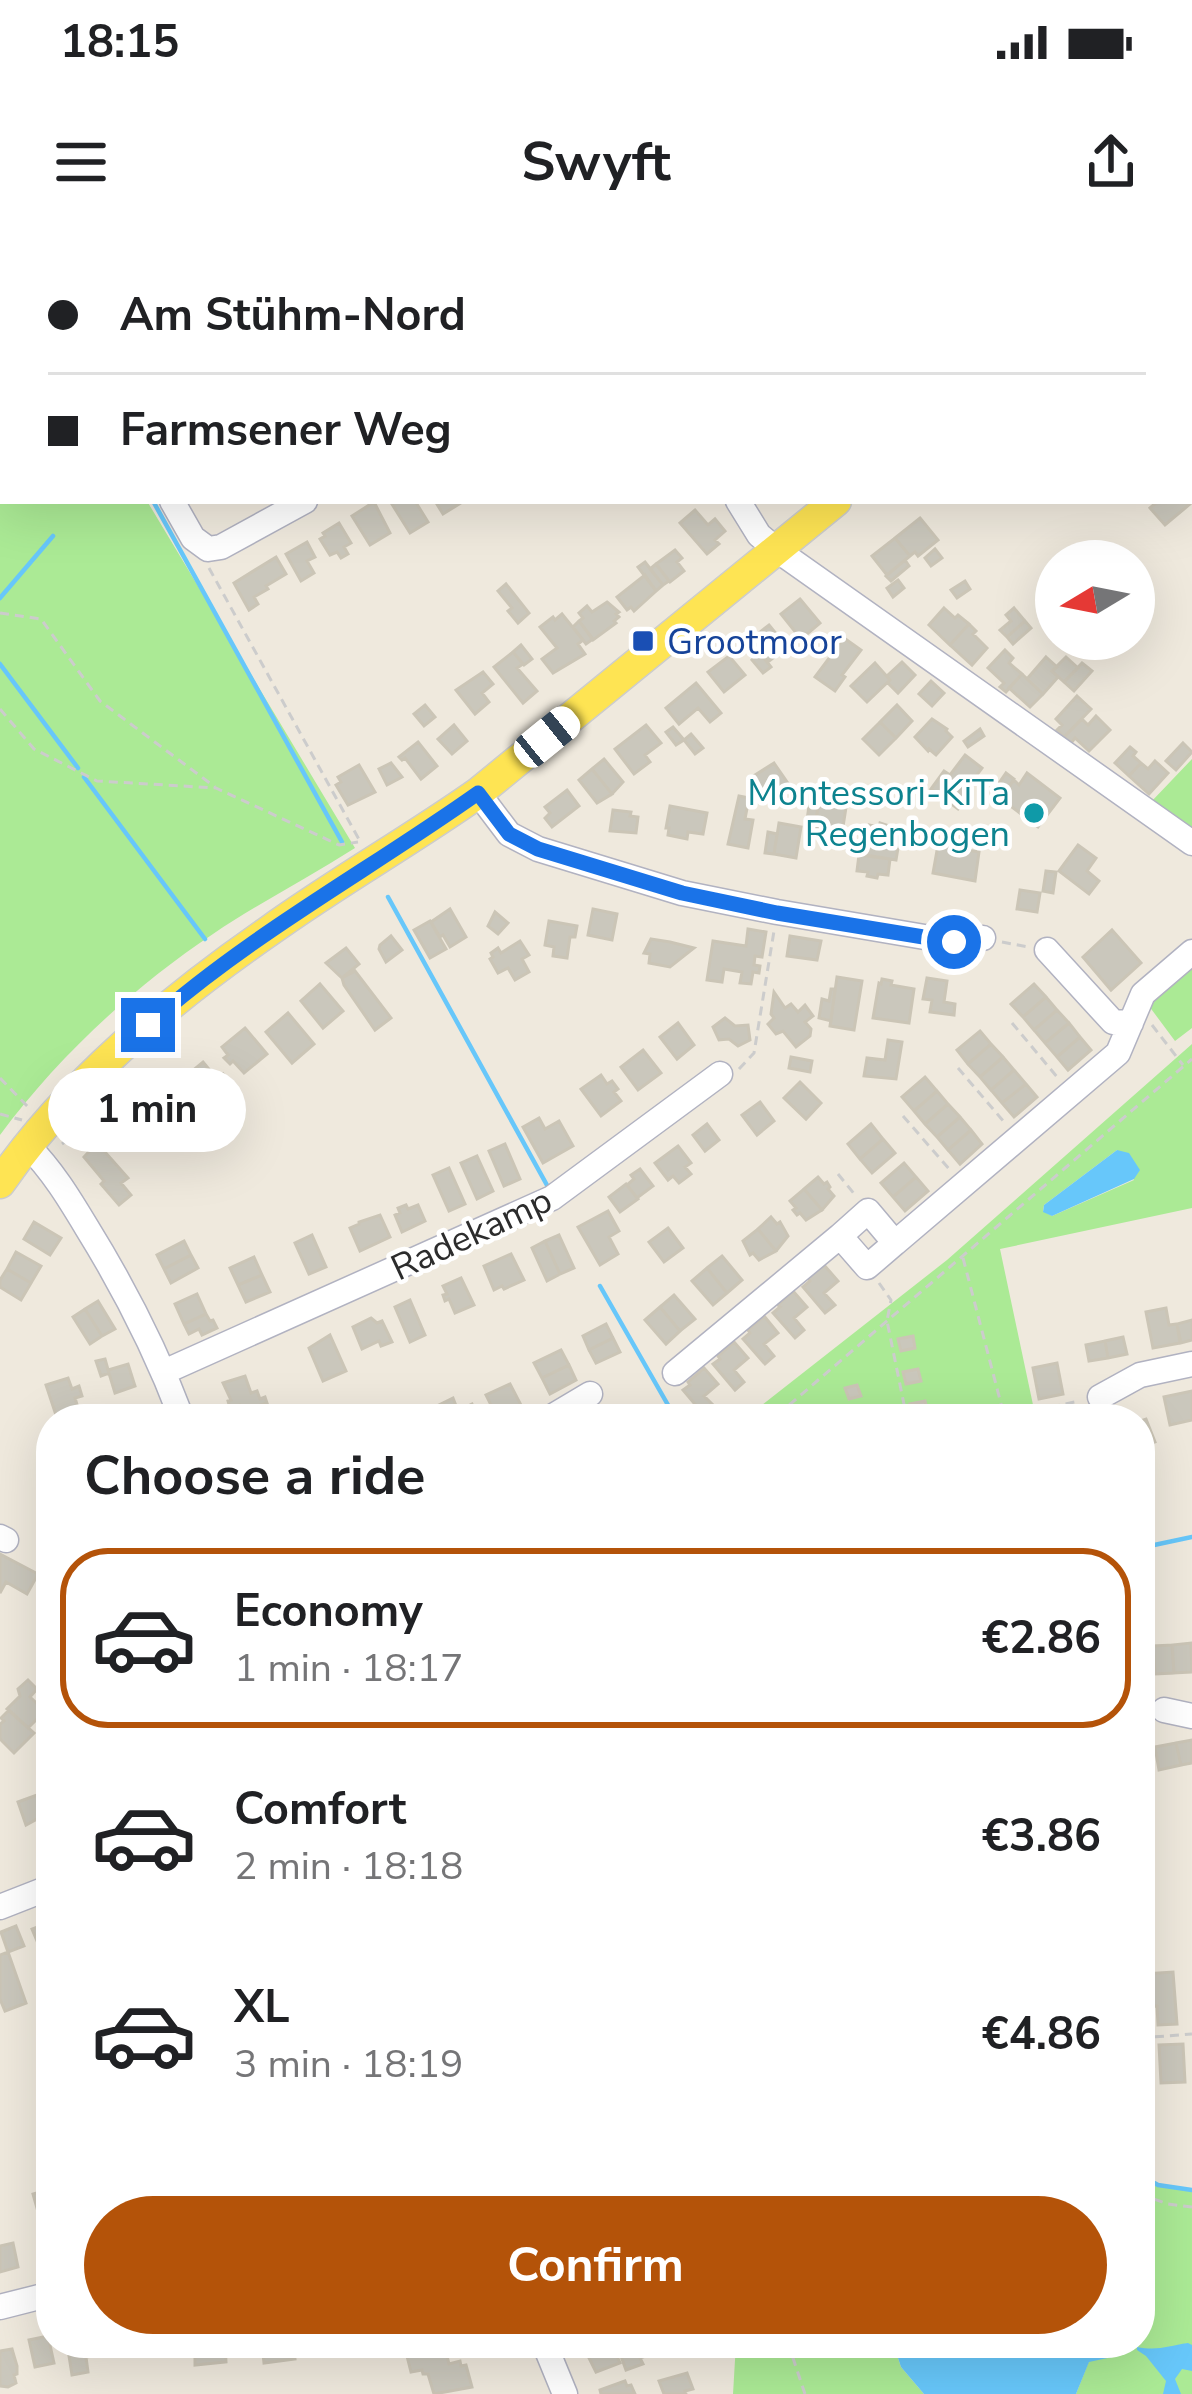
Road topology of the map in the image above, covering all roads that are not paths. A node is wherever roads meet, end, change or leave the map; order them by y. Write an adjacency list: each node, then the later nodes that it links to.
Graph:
1 (174, 504): 2 (street)
2 (299, 504)
3 (740, 504): 5 (street)
4 (832, 504): 5 (main road)
5 (777, 550): 6 (main road); 7 (street)
6 (478, 793): 8 (street); 13 (main road)
7 (1192, 843)
8 (983, 938)
9 (1047, 950): 11 (street)
10 (1192, 952): 11 (street)
11 (1131, 1023): 16 (street)
12 (720, 1074): 18 (street, Radekamp)
13 (26, 1133): 14 (main road); 18 (street)
14 (0, 1183)
15 (840, 1236): 16 (street); 16 (street); 19 (street)
16 (895, 1244)
17 (1192, 1364): 21 (street)
18 (164, 1372): 22 (street)
19 (675, 1373)
20 (590, 1394): 23 (street)
21 (1100, 1396)
22 (176, 1404)
23 (573, 1404)
24 (1164, 1710): 25 (street)
25 (1192, 1716)
26 (36, 1893): 27 (street)
27 (0, 1907)
28 (36, 2298): 29 (street)
29 (0, 2307)
30 (551, 2358): 31 (street)
31 (565, 2394)

